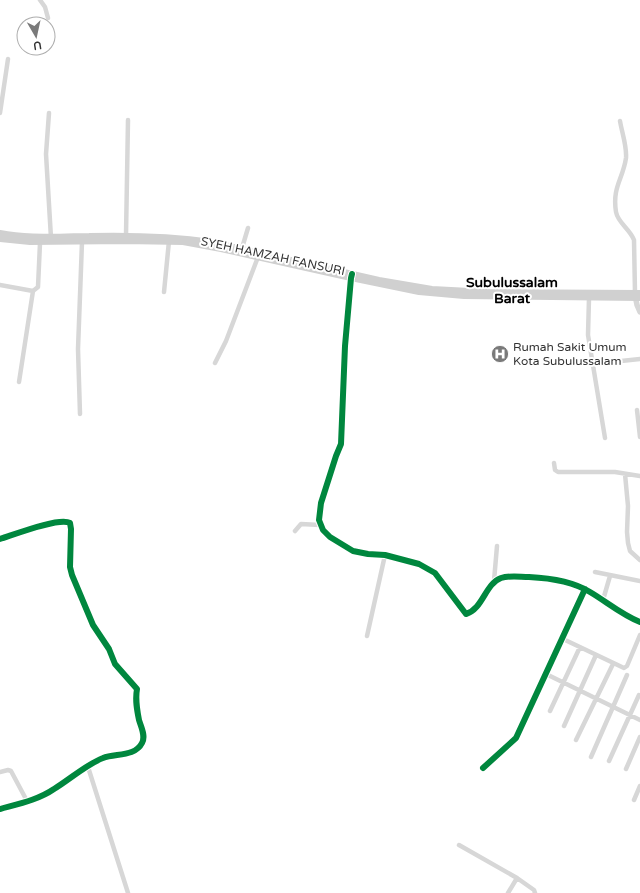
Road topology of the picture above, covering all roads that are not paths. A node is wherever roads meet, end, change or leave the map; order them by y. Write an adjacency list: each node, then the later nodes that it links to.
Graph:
1 (40, 0): 2 (street)
2 (47, 16)
3 (8, 59): 4 (street)
4 (0, 113)
5 (49, 113): 13 (street)
6 (128, 120): 10 (street)
7 (620, 121): 24 (street)
8 (248, 228): 17 (street)
9 (0, 233): 13 (main road, SYEH HAMZAH FANSURI)
10 (126, 235): 11 (main road, SYEH HAMZAH FANSURI); 13 (main road, SYEH HAMZAH FANSURI)
11 (158, 238): 14 (main road, SYEH HAMZAH FANSURI); 16 (main road, SYEH HAMZAH FANSURI); 17 (main road, SYEH HAMZAH FANSURI)
12 (0, 239): 15 (main road, SYEH HAMZAH FANSURI)
13 (51, 239): 15 (main road, SYEH HAMZAH FANSURI); 16 (main road, SYEH HAMZAH FANSURI)
14 (169, 241): 18 (main road, SYEH HAMZAH FANSURI); 22 (street)
15 (40, 242): 21 (street)
16 (82, 242): 32 (street)
17 (242, 248): 19 (main road, SYEH HAMZAH FANSURI)
18 (258, 257): 19 (main road, SYEH HAMZAH FANSURI); 28 (street)
19 (352, 276): 23 (main road, SYEH HAMZAH FANSURI); 38 (street)
20 (0, 286): 21 (street)
21 (33, 291): 30 (street)
22 (164, 292)
23 (448, 293): 24 (main road, SYEH HAMZAH FANSURI); 25 (main road, SYEH HAMZAH FANSURI)
24 (638, 296): 25 (main road, SYEH HAMZAH FANSURI); 26 (street)
25 (589, 298): 29 (street)
26 (640, 312)
27 (640, 359): 29 (street)
28 (215, 363)
29 (593, 364): 34 (street)
30 (19, 382)
31 (637, 410): 33 (street)
32 (80, 414)
33 (640, 437)
34 (604, 438)
35 (554, 463): 36 (street)
36 (625, 474): 37 (street); 43 (street)
37 (640, 476)
38 (320, 525): 39 (street); 42 (street)
39 (295, 531)
40 (0, 539): 72 (street)
41 (497, 546): 46 (street)
42 (385, 555): 46 (street); 52 (street)
43 (640, 560)
44 (595, 572): 45 (street)
45 (610, 576): 47 (street); 49 (street)
46 (494, 581): 48 (street)
47 (640, 581)
48 (585, 589): 49 (street); 53 (street)
49 (604, 600): 50 (street)
50 (640, 622)
51 (640, 635): 56 (street)
52 (368, 636)
53 (563, 639): 54 (street); 57 (street)
54 (580, 647): 55 (street); 59 (street)
55 (596, 655): 56 (street); 60 (street)
56 (613, 664): 62 (street)
57 (546, 674): 59 (street); 73 (street)
58 (627, 675): 63 (street)
59 (563, 683): 60 (street); 64 (street)
60 (580, 692): 62 (street); 67 (street)
61 (639, 695): 65 (street)
62 (596, 699): 63 (street); 69 (street)
63 (613, 707): 65 (street); 70 (street)
64 (550, 711)
65 (630, 715): 66 (street); 71 (street)
66 (640, 720)
67 (564, 726)
68 (640, 737): 74 (street)
69 (576, 740)
70 (591, 757)
71 (609, 762)
72 (88, 767): 78 (street); 82 (street)
73 (483, 768)
74 (626, 769)
75 (0, 772): 78 (street)
76 (640, 786): 77 (street)
77 (634, 800)
78 (27, 801): 79 (street)
79 (0, 810)
80 (459, 845): 81 (street)
81 (517, 878): 83 (street); 84 (street)
82 (128, 893)
83 (508, 893)
84 (535, 893)

